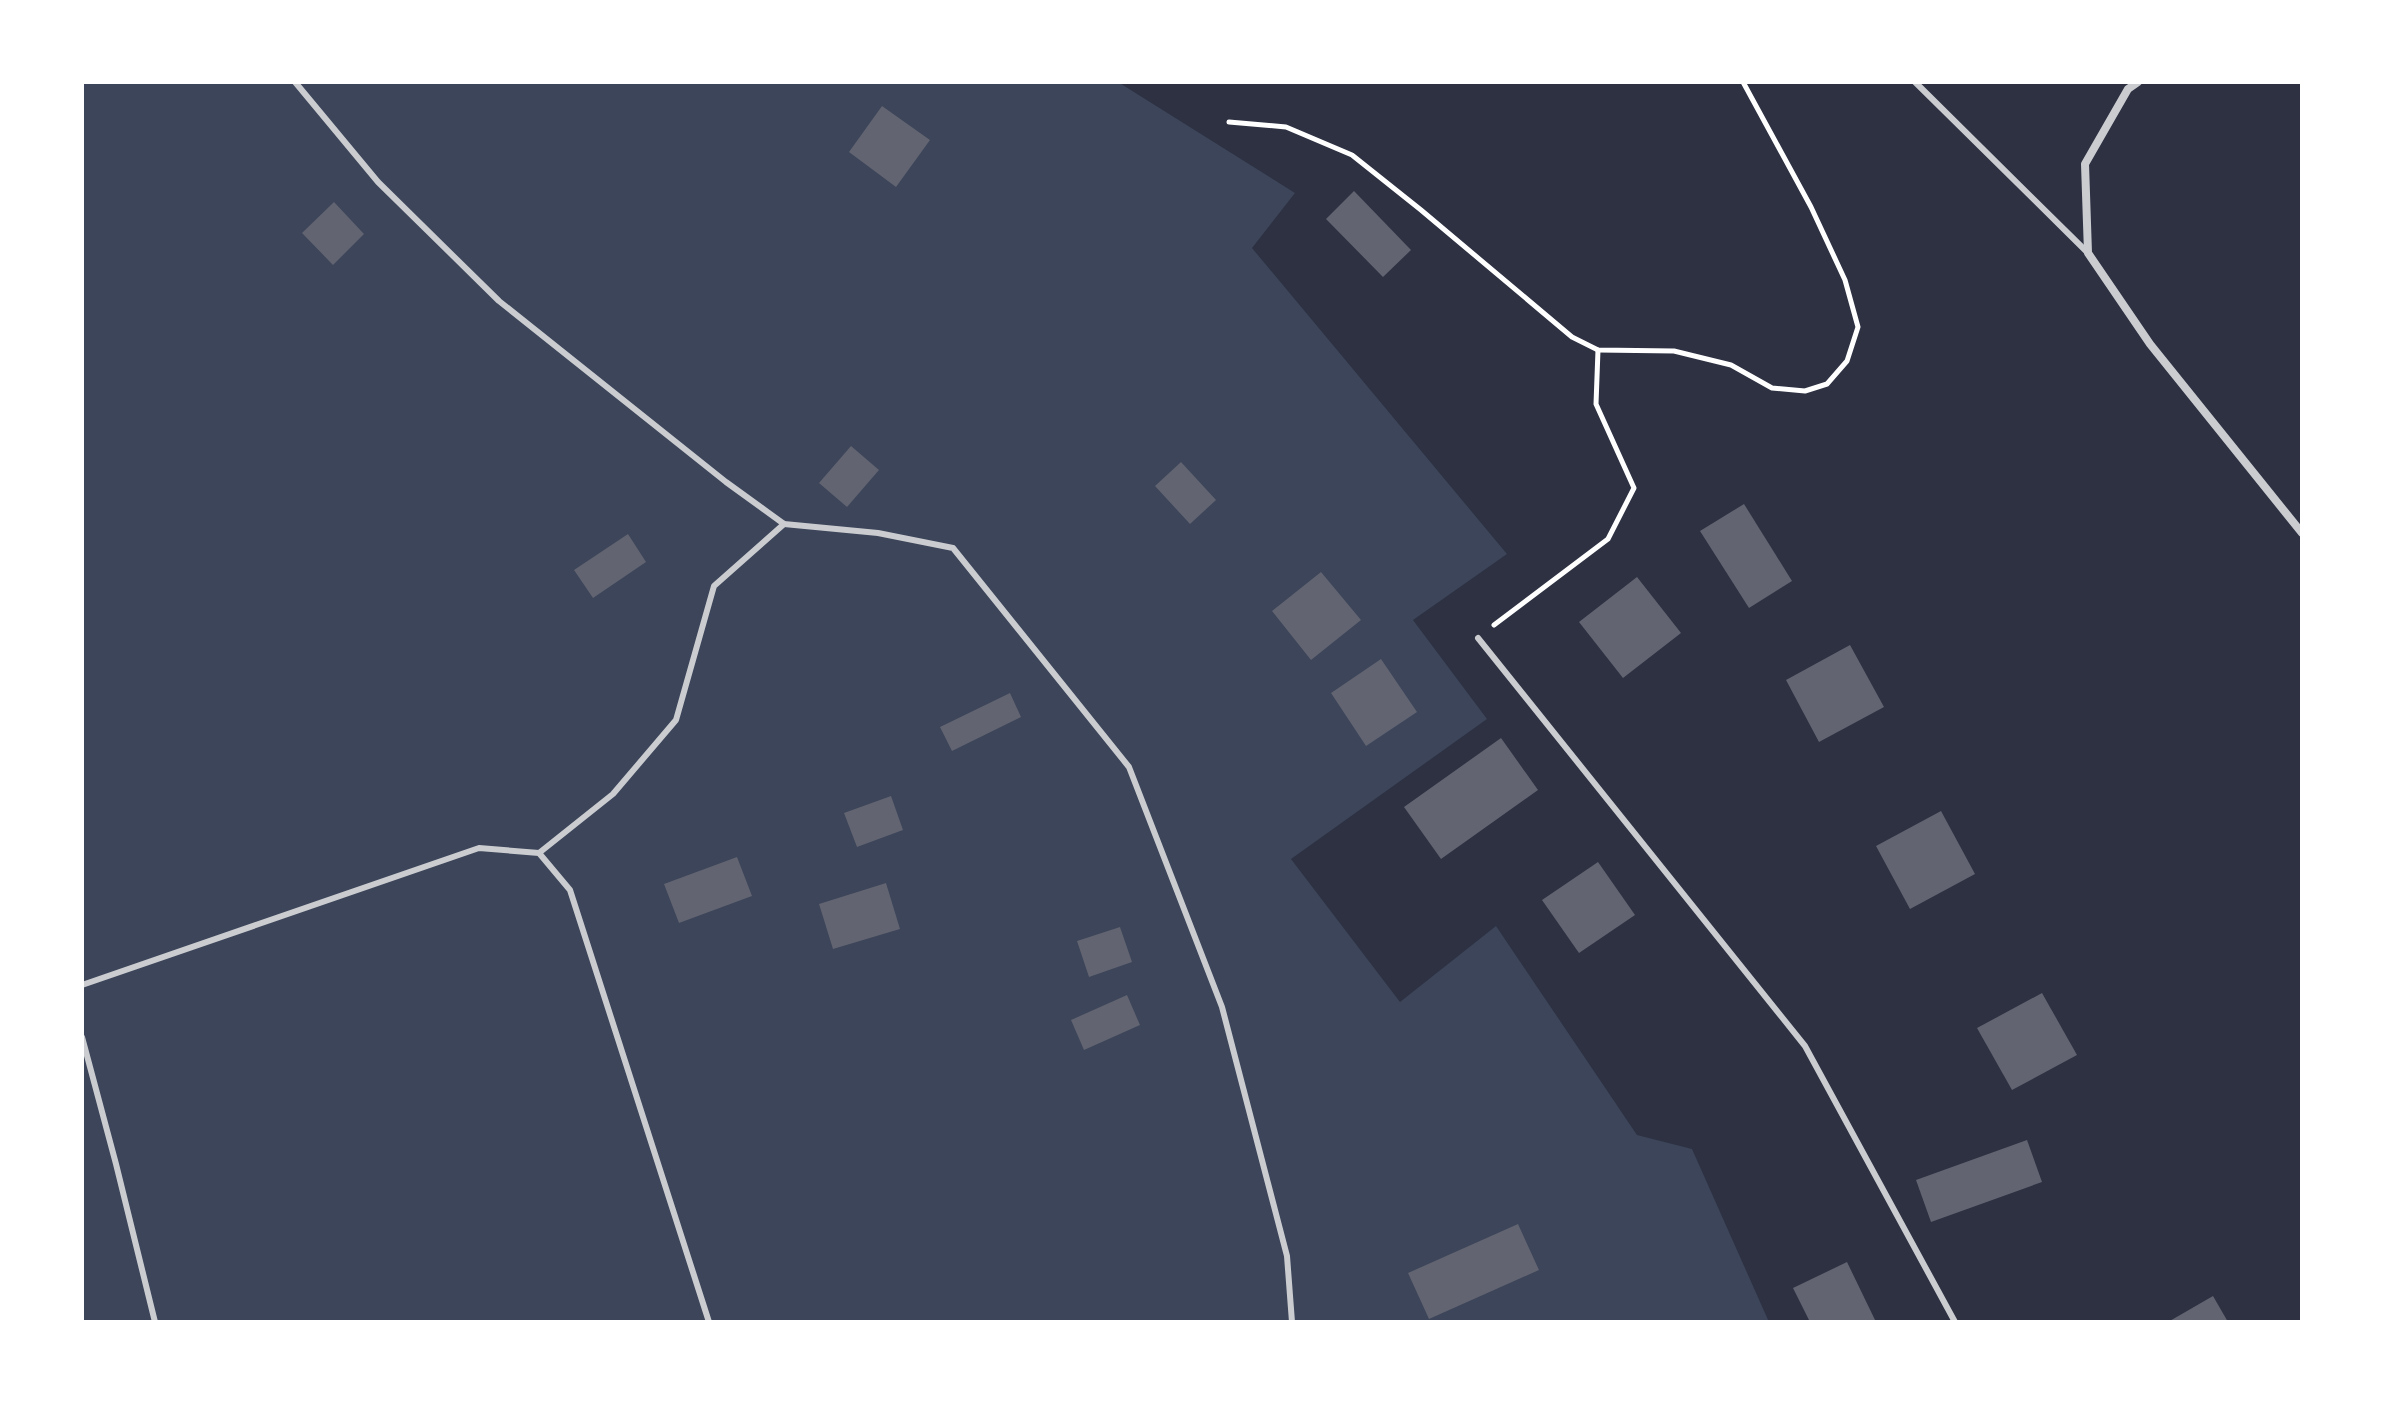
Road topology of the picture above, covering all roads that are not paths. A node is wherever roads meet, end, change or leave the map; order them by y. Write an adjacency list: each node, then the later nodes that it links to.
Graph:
1 (295, 82): 5 (lane)
2 (1915, 82): 4 (lane)
3 (2138, 82): 4 (street)
4 (2088, 253): 6 (street)
5 (784, 524): 8 (lane); 13 (lane)
6 (2302, 533)
7 (1478, 638): 14 (lane)
8 (539, 853): 9 (lane); 12 (lane)
9 (82, 985)
10 (82, 1037): 11 (lane)
11 (155, 1322)
12 (709, 1322)
13 (1292, 1322)
14 (1955, 1322)

